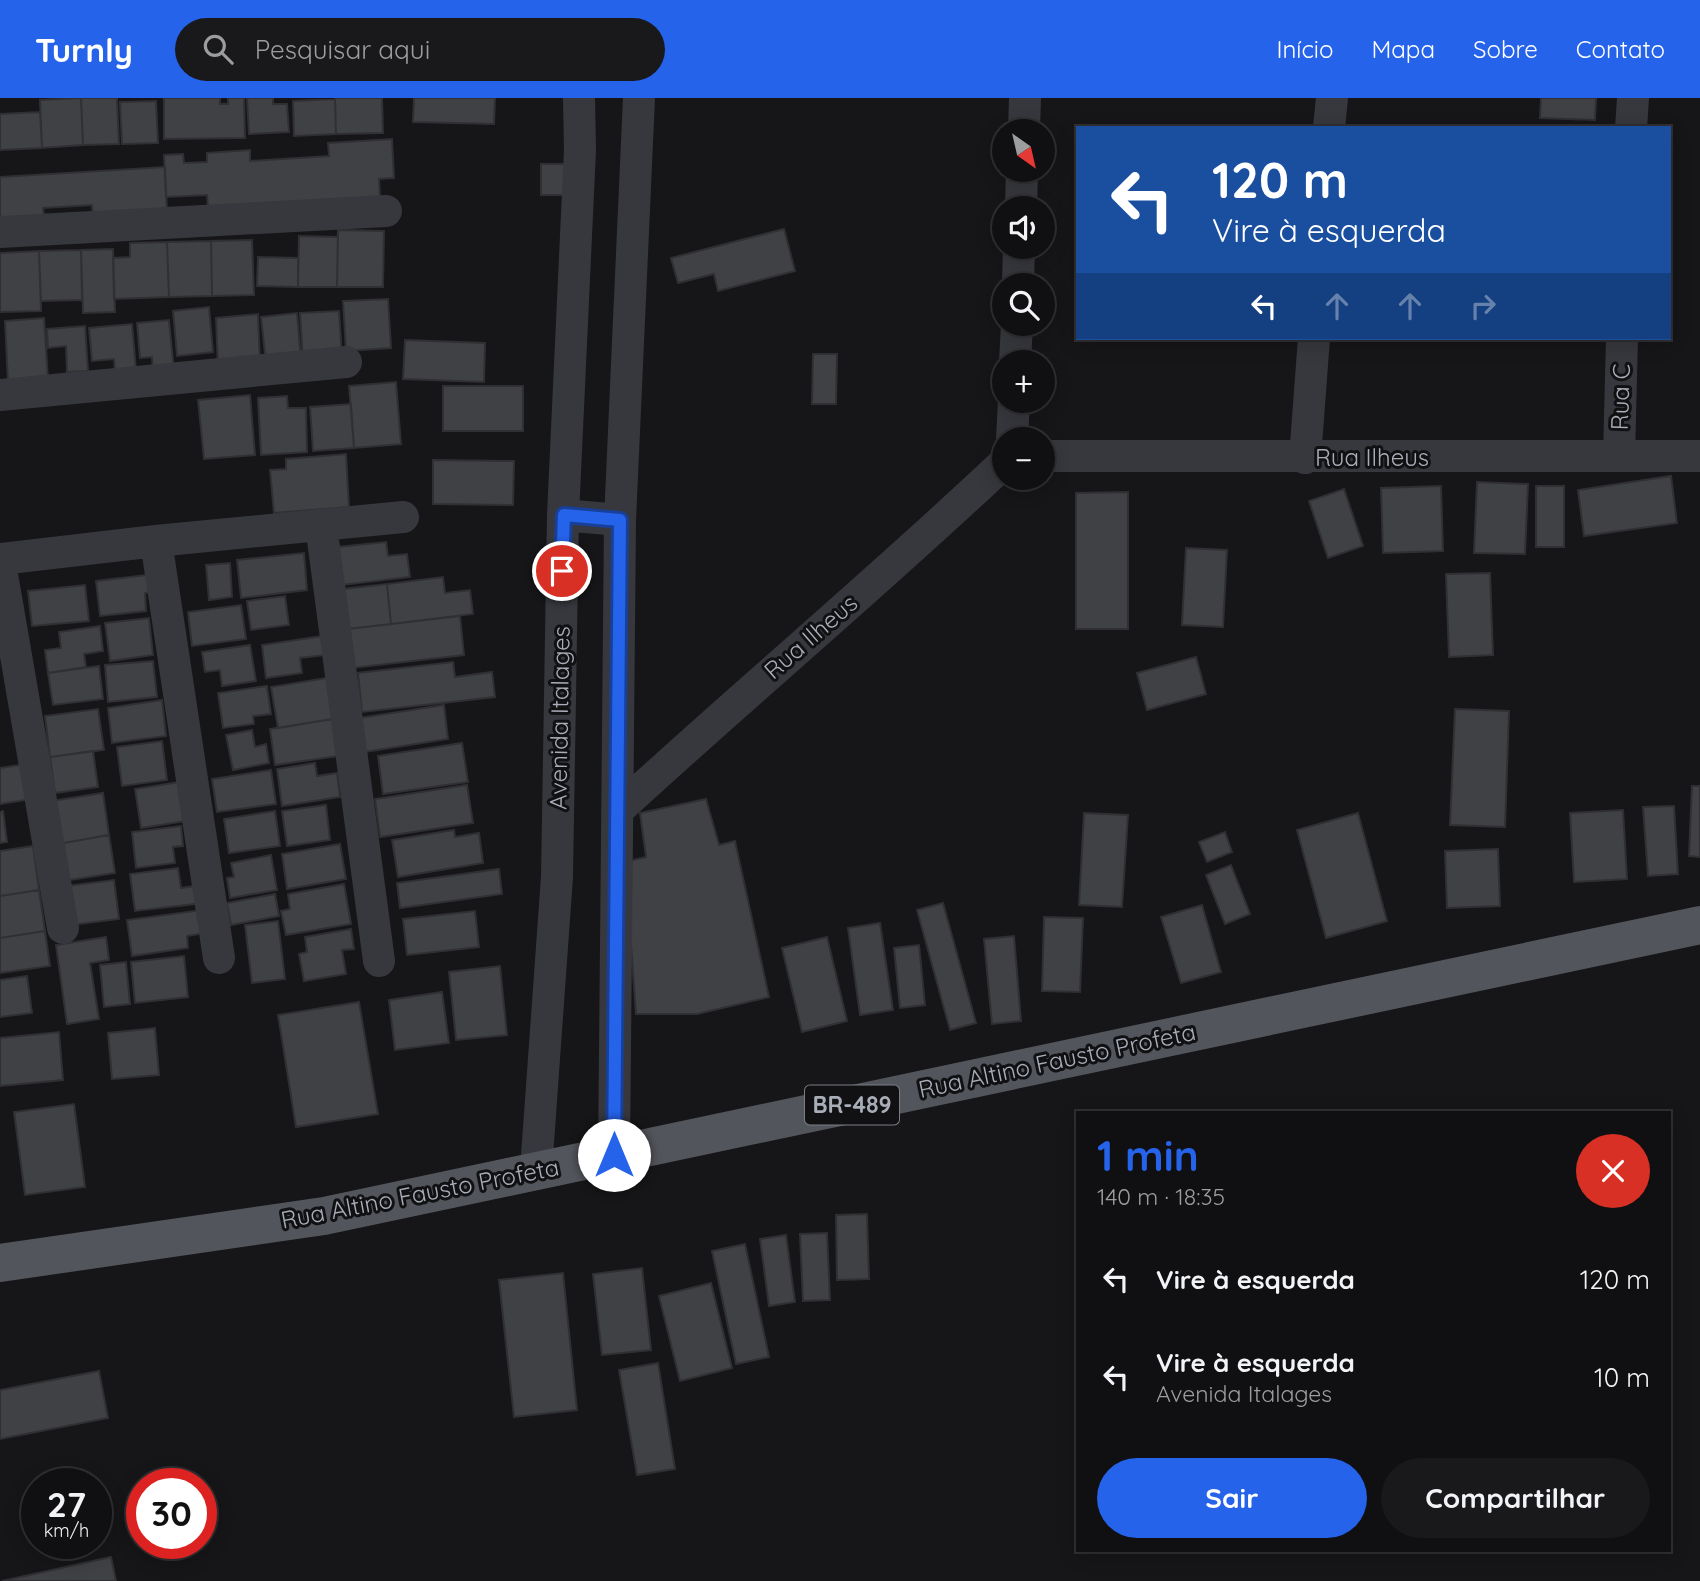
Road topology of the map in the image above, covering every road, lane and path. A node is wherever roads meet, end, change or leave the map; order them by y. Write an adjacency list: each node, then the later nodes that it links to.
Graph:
1 (579, 98): 20 (street, Avenida Italages)
2 (639, 98): 22 (street)
3 (1025, 98): 6 (street)
4 (1332, 98): 7 (street)
5 (1633, 98): 8 (street)
6 (1024, 119)
7 (1329, 126)
8 (1631, 126)
9 (386, 211): 10 (street)
10 (0, 232)
11 (1314, 340): 18 (street)
12 (1622, 340): 16 (street, Rua C)
13 (346, 362): 14 (street)
14 (0, 395)
15 (1055, 456): 18 (street, Rua Ilheus)
16 (1619, 456): 17 (street, Rua Ilheus); 18 (street, Rua Ilheus)
17 (1700, 456)
18 (1305, 458)
19 (992, 474): 26 (street, Rua Ilheus)
20 (564, 515): 22 (street); 32 (street, Avenida Italages)
21 (403, 517): 23 (street)
22 (620, 520): 26 (street)
23 (321, 525): 24 (street); 30 (street)
24 (156, 541): 25 (street); 29 (street)
25 (0, 561): 28 (street)
26 (618, 810): 31 (street)
27 (1700, 925): 31 (main road, Rua Altino Fausto Profeta / BR-489)
28 (63, 928)
29 (219, 958)
30 (379, 961)
31 (614, 1155): 32 (main road, Rua Altino Fausto Profeta / BR-489)
32 (536, 1170): 33 (main road, Rua Altino Fausto Profeta / BR-489)
33 (0, 1263)

